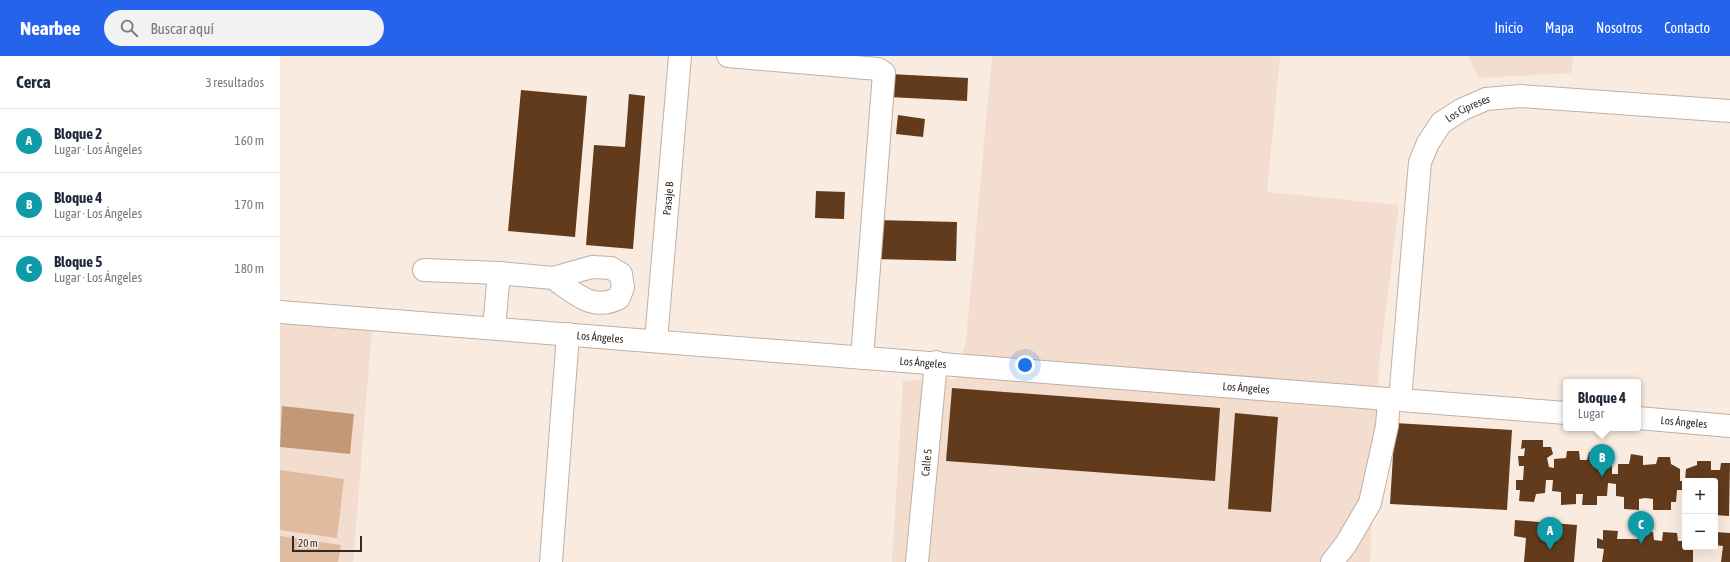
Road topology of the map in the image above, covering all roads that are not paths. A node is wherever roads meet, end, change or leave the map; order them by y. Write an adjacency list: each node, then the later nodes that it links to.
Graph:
1 (680, 56): 10 (street, Pasaje B)
2 (728, 56): 11 (street)
3 (1730, 111): 13 (street, Los Cipreses)
4 (424, 270): 5 (street)
5 (499, 273): 6 (street); 8 (street)
6 (553, 278)
7 (280, 312): 8 (street, Los Ángeles)
8 (494, 328): 9 (street, Los Ángeles)
9 (568, 334): 10 (street, Los Ángeles); 17 (street)
10 (656, 341): 11 (street, Los Ángeles)
11 (862, 358): 12 (street, Los Ángeles)
12 (936, 362): 13 (street, Los Ángeles); 18 (street, Calle 5)
13 (1394, 400): 14 (street, Los Ángeles); 19 (street, Los Cipreses)
14 (1563, 413)
15 (1641, 418): 16 (street, Los Ángeles)
16 (1730, 426)
17 (551, 562)
18 (917, 562)
19 (1332, 562)

